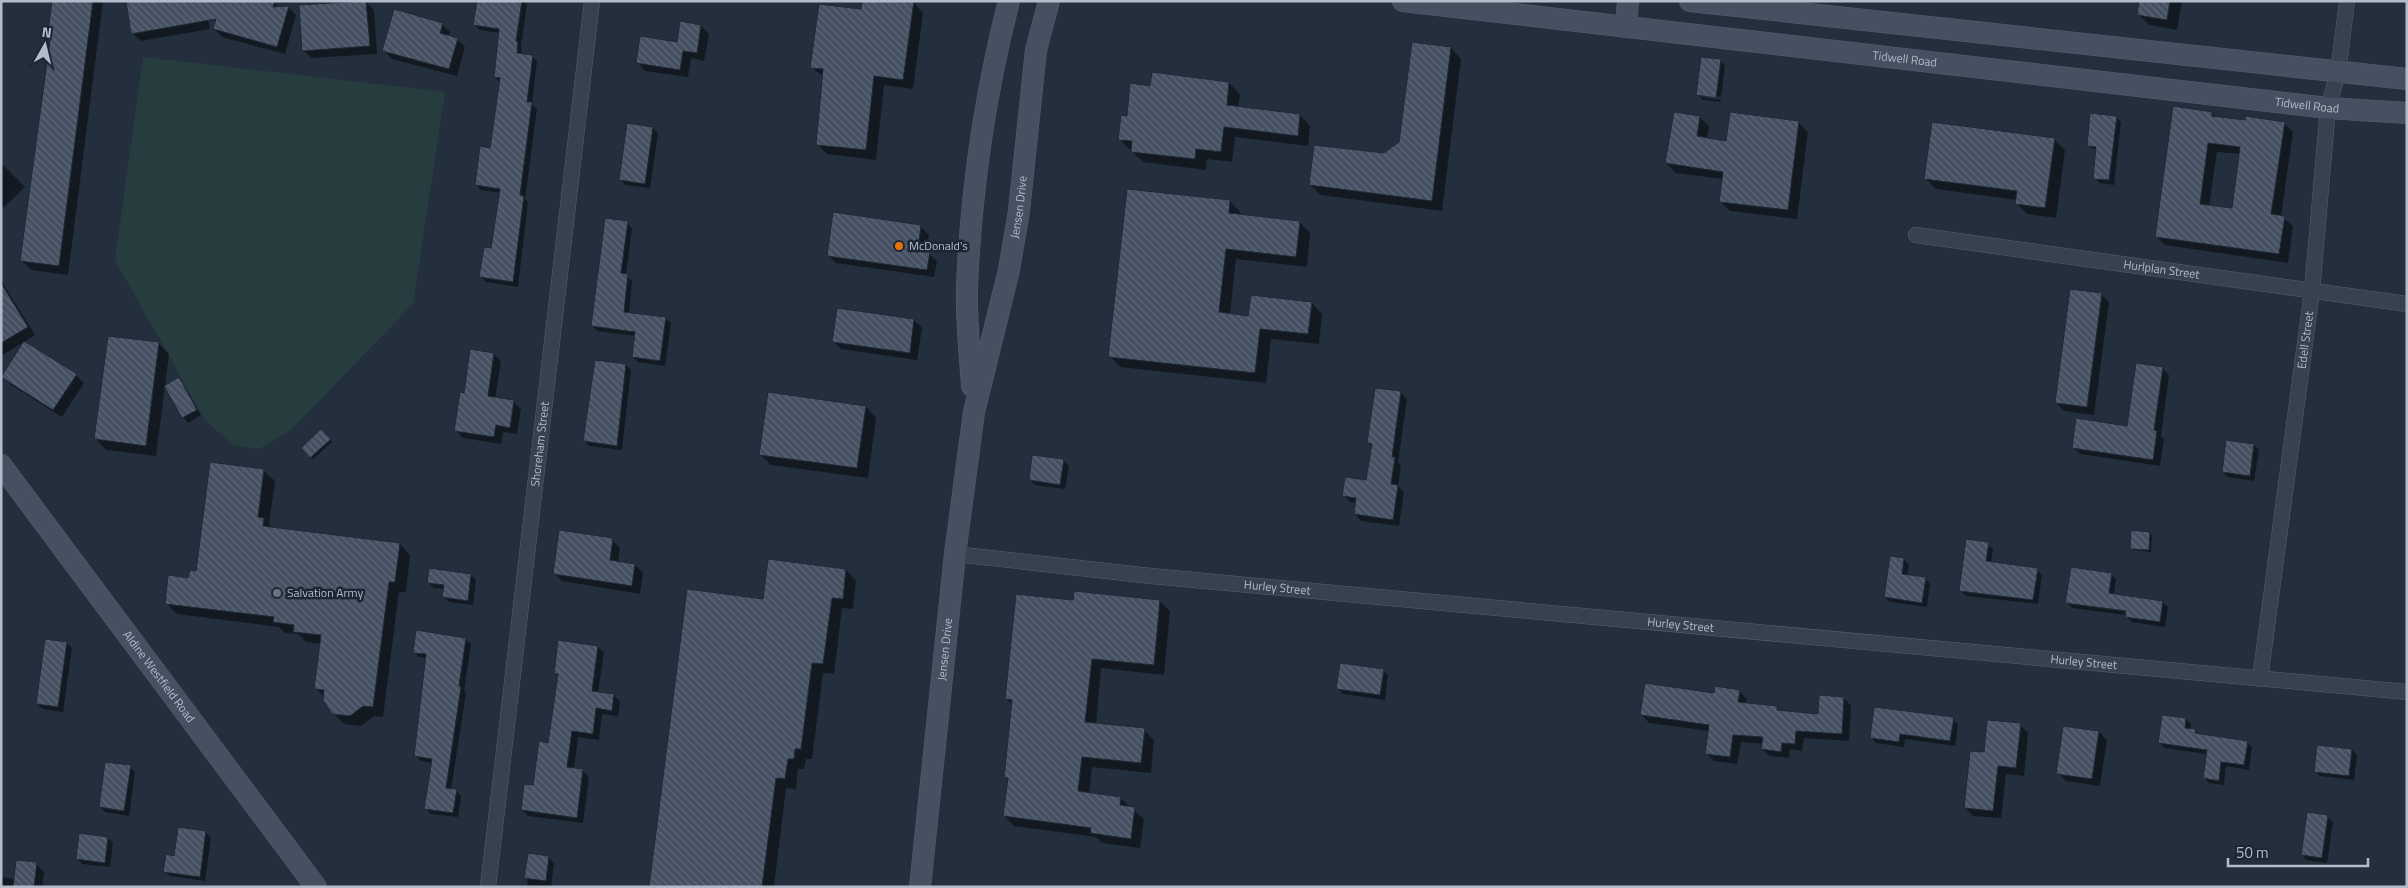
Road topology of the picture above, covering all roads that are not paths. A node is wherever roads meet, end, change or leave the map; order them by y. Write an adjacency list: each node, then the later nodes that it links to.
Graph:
1 (592, 1): 26 (street, Shoreham Street)
2 (1009, 1): 20 (main road, Jensen Drive)
3 (1049, 1): 20 (main road, Jensen Drive)
4 (1628, 1): 9 (main road)
5 (1690, 1): 8 (main road)
6 (2347, 1): 12 (street, Edell Street)
7 (1416, 2): 9 (main road, Tidwell Road)
8 (1848, 19): 10 (main road); 11 (main road)
9 (1626, 27): 11 (main road, Tidwell Road)
10 (2072, 44): 12 (main road); 13 (main road)
11 (1843, 52): 13 (main road, Tidwell Road)
12 (2338, 72): 14 (main road); 15 (street, Edell Street)
13 (2071, 78): 15 (main road, Tidwell Road)
14 (2407, 80)
15 (2328, 108): 16 (main road, Tidwell Road); 18 (street, Edell Street)
16 (2407, 113)
17 (1916, 235): 18 (street, Hurlplan Street)
18 (2312, 291): 19 (street, Hurlplan Street); 23 (street, Edell Street)
19 (2407, 304)
20 (974, 412): 22 (main road, Jensen Drive)
21 (1, 465): 25 (main road, Aldine Westfield Road)
22 (955, 554): 23 (street, Hurley Street); 27 (main road, Jensen Drive)
23 (2260, 679): 24 (street, Hurley Street)
24 (2407, 692)
25 (316, 887)
26 (488, 887)
27 (920, 887)

